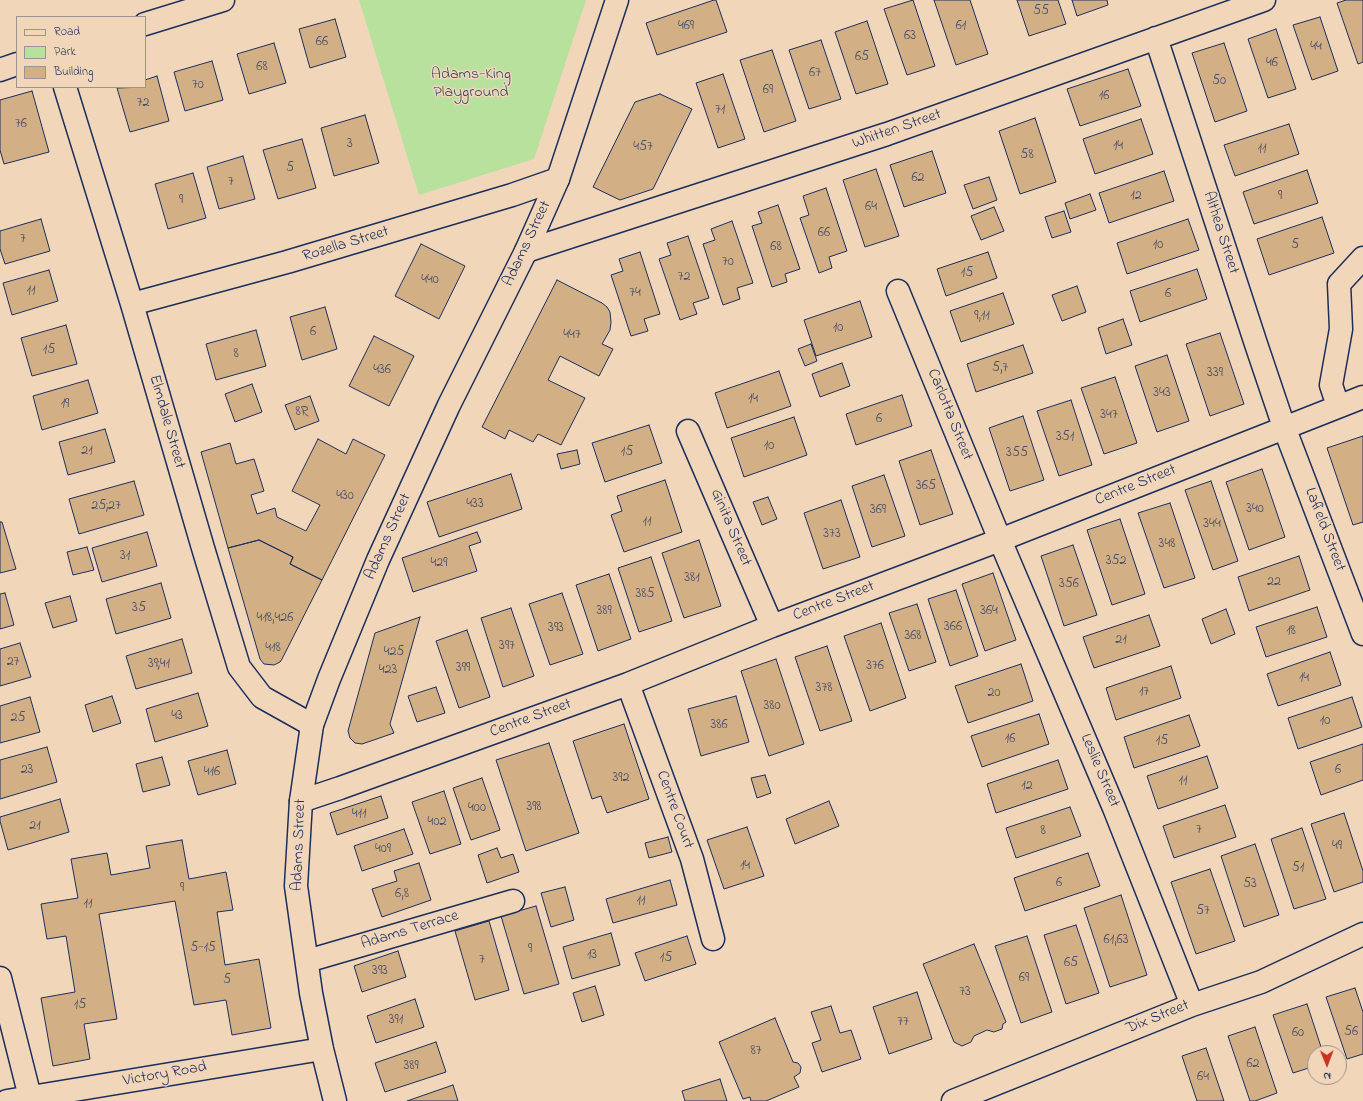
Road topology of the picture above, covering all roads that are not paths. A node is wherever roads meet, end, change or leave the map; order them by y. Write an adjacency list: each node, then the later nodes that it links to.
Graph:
1 (223, 0): 4 (street)
2 (617, 0): 9 (street, Adams Street)
3 (1264, 0): 5 (street, Whitten Street)
4 (146, 24)
5 (1156, 38): 10 (street, Whitten Street); 16 (street, Althea Street)
6 (16, 64): 7 (street)
7 (0, 70)
8 (65, 88): 13 (street, Elmdale Street)
9 (558, 179): 10 (street, Adams Street); 13 (street, Rozella Street)
10 (526, 252): 22 (street, Adams Street)
11 (1363, 258): 15 (street)
12 (898, 291): 18 (street, Carlotta Street)
13 (132, 304): 22 (street, Elmdale Street)
14 (1363, 397): 15 (street, Centre Street)
15 (1338, 406): 16 (street, Centre Street)
16 (1284, 427): 18 (street, Centre Street); 20 (street, Lafield Street)
17 (688, 431): 19 (street, Ginita Street)
18 (1000, 540): 19 (street, Centre Street); 29 (street, Leslie Street)
19 (772, 626): 21 (street, Centre Street)
20 (1363, 634)
21 (628, 684): 23 (street, Centre Street); 26 (street, Centre Court)
22 (312, 725): 23 (street, Adams Street)
23 (301, 801): 27 (street, Adams Street)
24 (513, 901): 27 (street, Adams Terrace)
25 (1363, 934): 29 (street, Dix Street)
26 (712, 939)
27 (307, 961): 30 (street, Adams Street)
28 (0, 978): 31 (street)
29 (1192, 1005): 34 (street, Dix Street)
30 (322, 1049): 31 (street, Victory Road); 33 (street, Adams Street)
31 (30, 1097): 32 (street, Victory Road)
32 (7, 1101)
33 (335, 1101)
34 (953, 1101)

